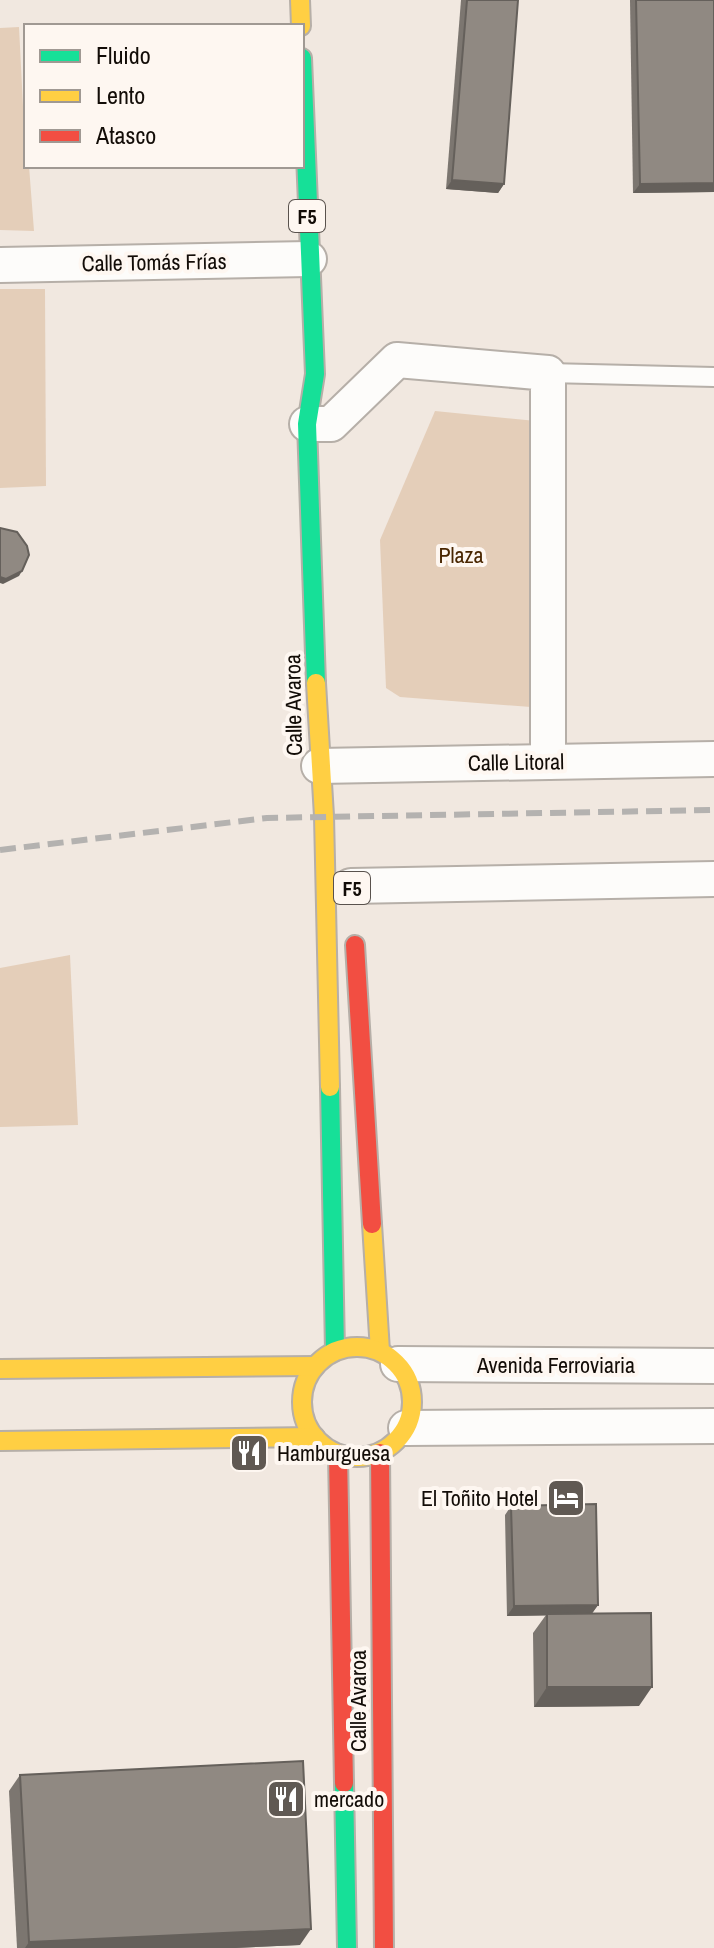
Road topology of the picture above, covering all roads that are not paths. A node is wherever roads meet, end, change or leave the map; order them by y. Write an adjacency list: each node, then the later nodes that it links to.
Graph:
1 (300, 0): 2 (main road)
2 (301, 24)
3 (304, 115): 4 (main road, Calle Avaroa / F5)
4 (309, 259): 5 (street, Calle Tomás Frías); 8 (main road, Calle Avaroa / F5)
5 (0, 265)
6 (548, 373): 7 (lane); 8 (street); 10 (street)
7 (714, 377)
8 (323, 429): 11 (main road, Calle Avaroa / F5)
9 (714, 759): 10 (street, Calle Litoral)
10 (548, 762): 11 (street, Calle Litoral)
11 (341, 767): 15 (main road, Calle Avaroa / F5)
12 (714, 879): 13 (street)
13 (352, 886)
14 (354, 933): 16 (main road, F5)
15 (335, 1351): 16 (main road); 17 (main road)
16 (389, 1358): 18 (street, Avenida Ferroviaria); 21 (main road)
17 (315, 1366): 19 (main road); 22 (main road)
18 (714, 1366)
19 (0, 1369)
20 (714, 1426): 21 (street)
21 (406, 1428): 24 (main road)
22 (315, 1437): 23 (main road); 25 (main road)
23 (0, 1441)
24 (380, 1453): 25 (main road); 27 (main road, Calle Avaroa)
25 (338, 1454): 26 (main road, Calle Avaroa)
26 (347, 1948)
27 (384, 1948)

